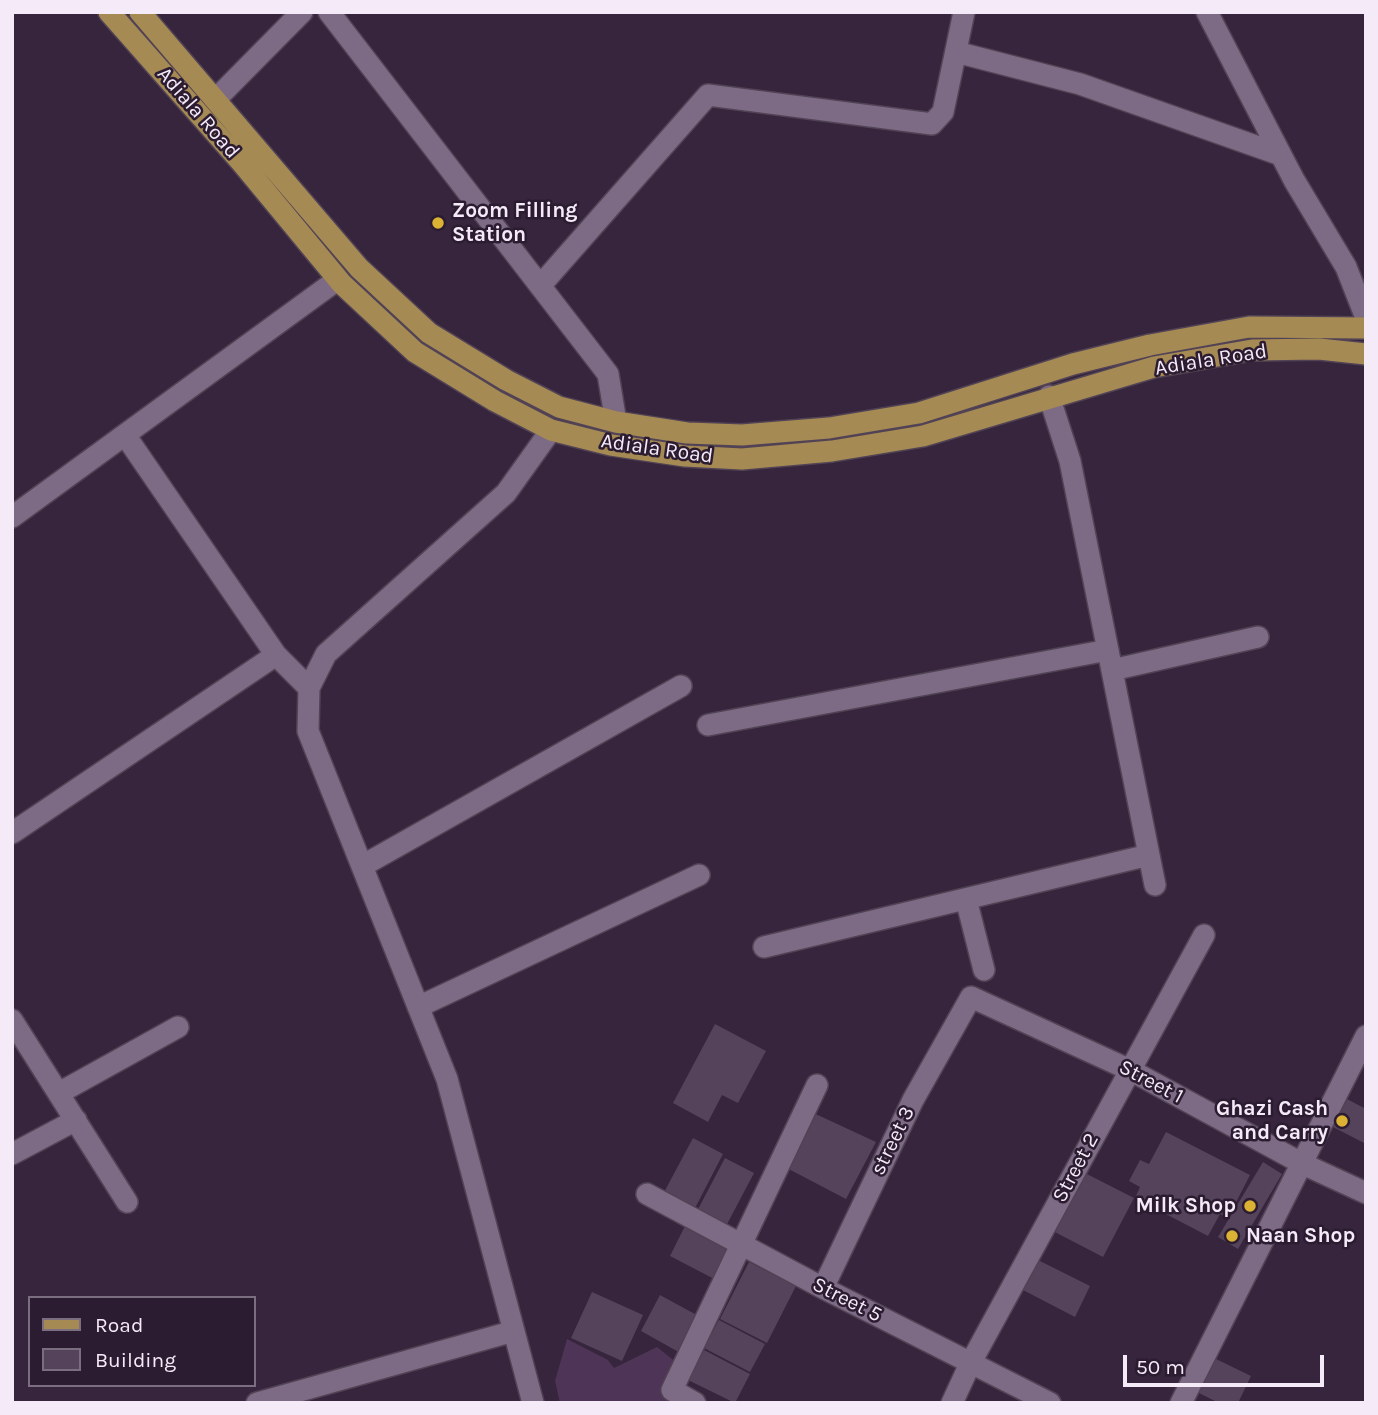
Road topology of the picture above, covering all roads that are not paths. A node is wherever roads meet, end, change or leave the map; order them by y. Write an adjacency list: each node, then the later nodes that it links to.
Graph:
1 (109, 12): 10 (main road, Adiala Road)
2 (140, 12): 8 (main road, Adiala Road)
3 (302, 12): 8 (street)
4 (330, 12): 11 (street)
5 (964, 12): 7 (street)
6 (1207, 12): 9 (street)
7 (956, 52): 9 (street); 11 (street)
8 (216, 99): 16 (main road, Adiala Road)
9 (1281, 155): 12 (street)
10 (337, 280): 17 (main road, Adiala Road); 18 (street)
11 (540, 286): 16 (street)
12 (1366, 318)
13 (1366, 328): 16 (main road, Adiala Road)
14 (1366, 354): 15 (main road, Adiala Road)
15 (1048, 396): 17 (main road, Adiala Road); 22 (street)
16 (616, 422)
17 (551, 430): 24 (street)
18 (125, 435): 19 (street); 21 (street)
19 (12, 517)
20 (1258, 637): 22 (street)
21 (276, 655): 24 (street); 26 (street)
22 (1110, 660): 25 (street); 27 (street)
23 (681, 687): 28 (street)
24 (309, 688): 28 (street)
25 (708, 725)
26 (12, 833)
27 (1149, 855): 30 (street); 31 (street)
28 (362, 866): 36 (street)
29 (699, 875): 36 (street)
30 (1155, 885)
31 (966, 899): 33 (street); 34 (street)
32 (1204, 935): 40 (street, Street 2)
33 (764, 947)
34 (984, 970)
35 (971, 997): 40 (street, Street 1); 50 (street, street 3)
36 (418, 1007): 51 (street)
37 (12, 1020): 42 (street)
38 (178, 1027): 42 (street)
39 (1366, 1036): 45 (street)
40 (1130, 1070): 45 (street, Street 1); 52 (street, Street 2)
41 (817, 1085): 49 (street)
42 (59, 1093): 43 (street)
43 (76, 1120): 44 (street); 48 (street)
44 (12, 1154)
45 (1303, 1164): 46 (street, Street 1); 58 (street)
46 (1366, 1193)
47 (647, 1194): 49 (street, Street 5)
48 (127, 1202)
49 (742, 1244): 50 (street, Street 5); 55 (street)
50 (823, 1288): 52 (street, Street 5)
51 (514, 1331): 53 (street); 54 (street)
52 (970, 1364): 56 (street, Street 2); 57 (street, Street 5)
53 (257, 1403)
54 (533, 1403)
55 (695, 1403)
56 (952, 1403)
57 (1050, 1403)
58 (1181, 1403)

